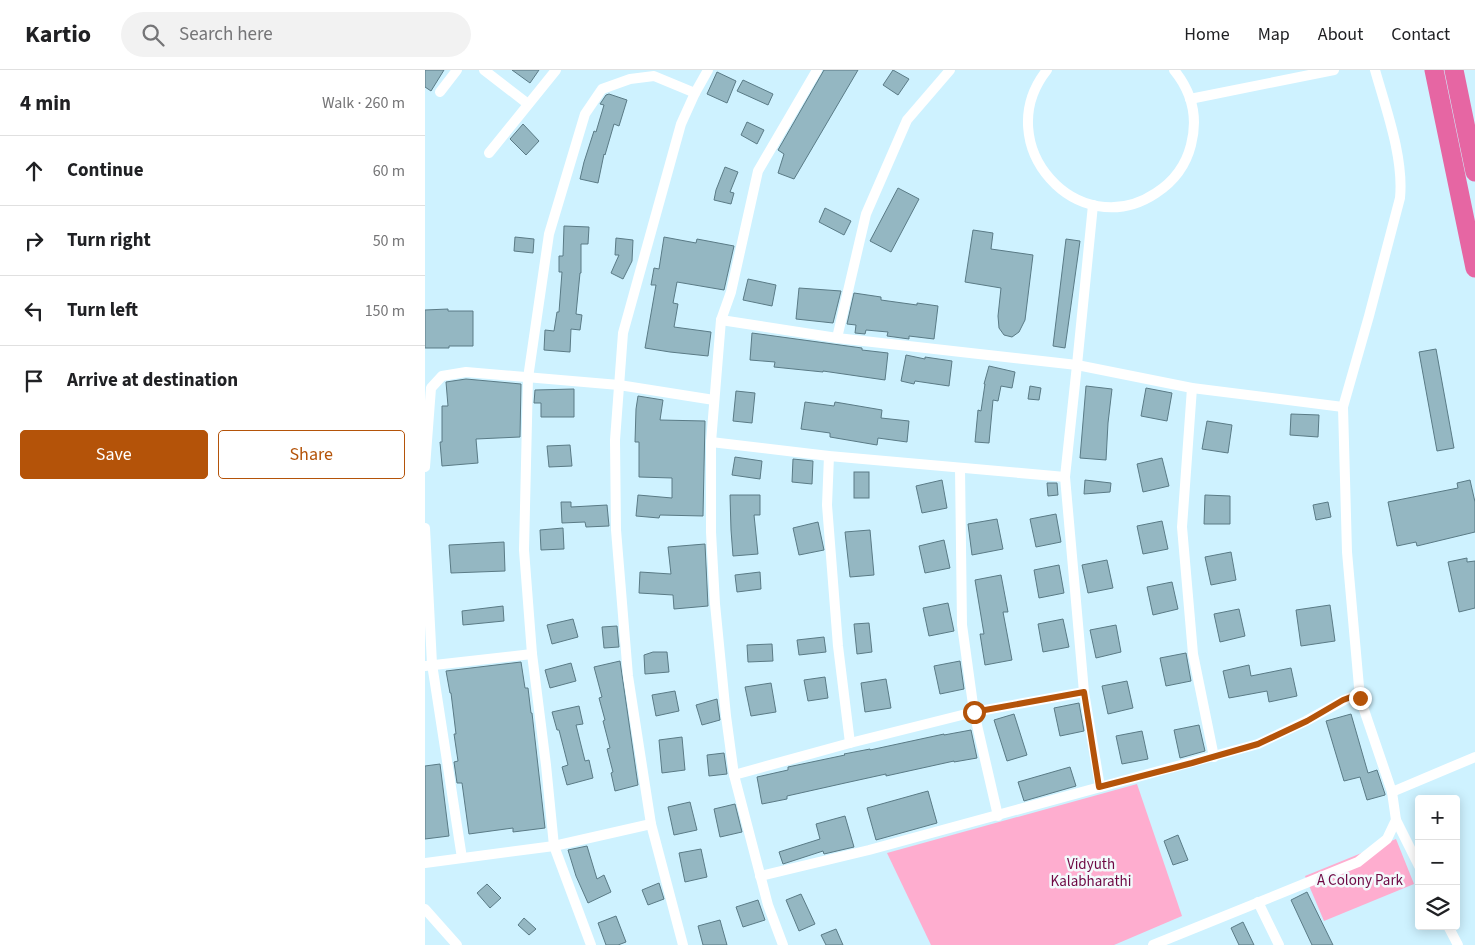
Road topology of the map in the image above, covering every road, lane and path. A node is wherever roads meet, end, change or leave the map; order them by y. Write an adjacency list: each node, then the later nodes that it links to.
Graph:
1 (457, 70): 13 (street)
2 (484, 70): 16 (street)
3 (556, 70): 16 (street)
4 (708, 70): 14 (street)
5 (817, 70): 21 (street)
6 (950, 70): 22 (street)
7 (1047, 70): 19 (street)
8 (1175, 70): 15 (street)
9 (1334, 70): 15 (street)
10 (1375, 70): 28 (street)
11 (1434, 70): 20 (highway)
12 (1454, 70): 18 (highway)
13 (440, 92)
14 (695, 93): 24 (street); 25 (street)
15 (1190, 99): 19 (street)
16 (528, 104): 17 (street)
17 (489, 153)
18 (1475, 172)
19 (1093, 205): 23 (street)
20 (1475, 268)
21 (721, 320): 22 (street); 27 (street)
22 (837, 338): 23 (street)
23 (1077, 365): 26 (street); 33 (street)
24 (527, 378): 25 (street); 31 (street); 35 (street)
25 (619, 385): 27 (street); 48 (street)
26 (1192, 388): 28 (street); 41 (street)
27 (714, 400): 29 (street)
28 (1343, 408): 38 (street)
29 (711, 442): 30 (street); 43 (street)
30 (829, 456): 32 (street); 40 (street)
31 (425, 467)
32 (960, 468): 33 (street); 39 (street)
33 (1065, 477): 37 (street)
34 (425, 528): 36 (street)
35 (532, 654): 36 (street); 49 (street)
36 (429, 665): 50 (street)
37 (1084, 692): 39 (street); 44 (street)
38 (1360, 698): 41 (street); 45 (street)
39 (974, 712): 40 (street); 46 (street)
40 (850, 743): 43 (street)
41 (1215, 757): 44 (street)
42 (1475, 757): 45 (street)
43 (734, 774): 53 (street)
44 (1099, 787): 46 (street)
45 (1392, 792): 47 (street)
46 (998, 816): 53 (street)
47 (1396, 820): 51 (street); 54 (street)
48 (651, 824): 49 (street); 60 (street)
49 (554, 846): 50 (street); 59 (street)
50 (462, 858): 52 (street)
51 (1415, 858)
52 (425, 863)
53 (760, 876): 61 (street)
54 (1258, 902): 62 (street); 63 (street)
55 (425, 909): 57 (street)
56 (1450, 930): 64 (street)
57 (453, 941): 58 (street)
58 (441, 945)
59 (591, 945)
60 (683, 945)
61 (783, 945)
62 (1156, 945)
63 (1279, 945)
64 (1458, 945)

